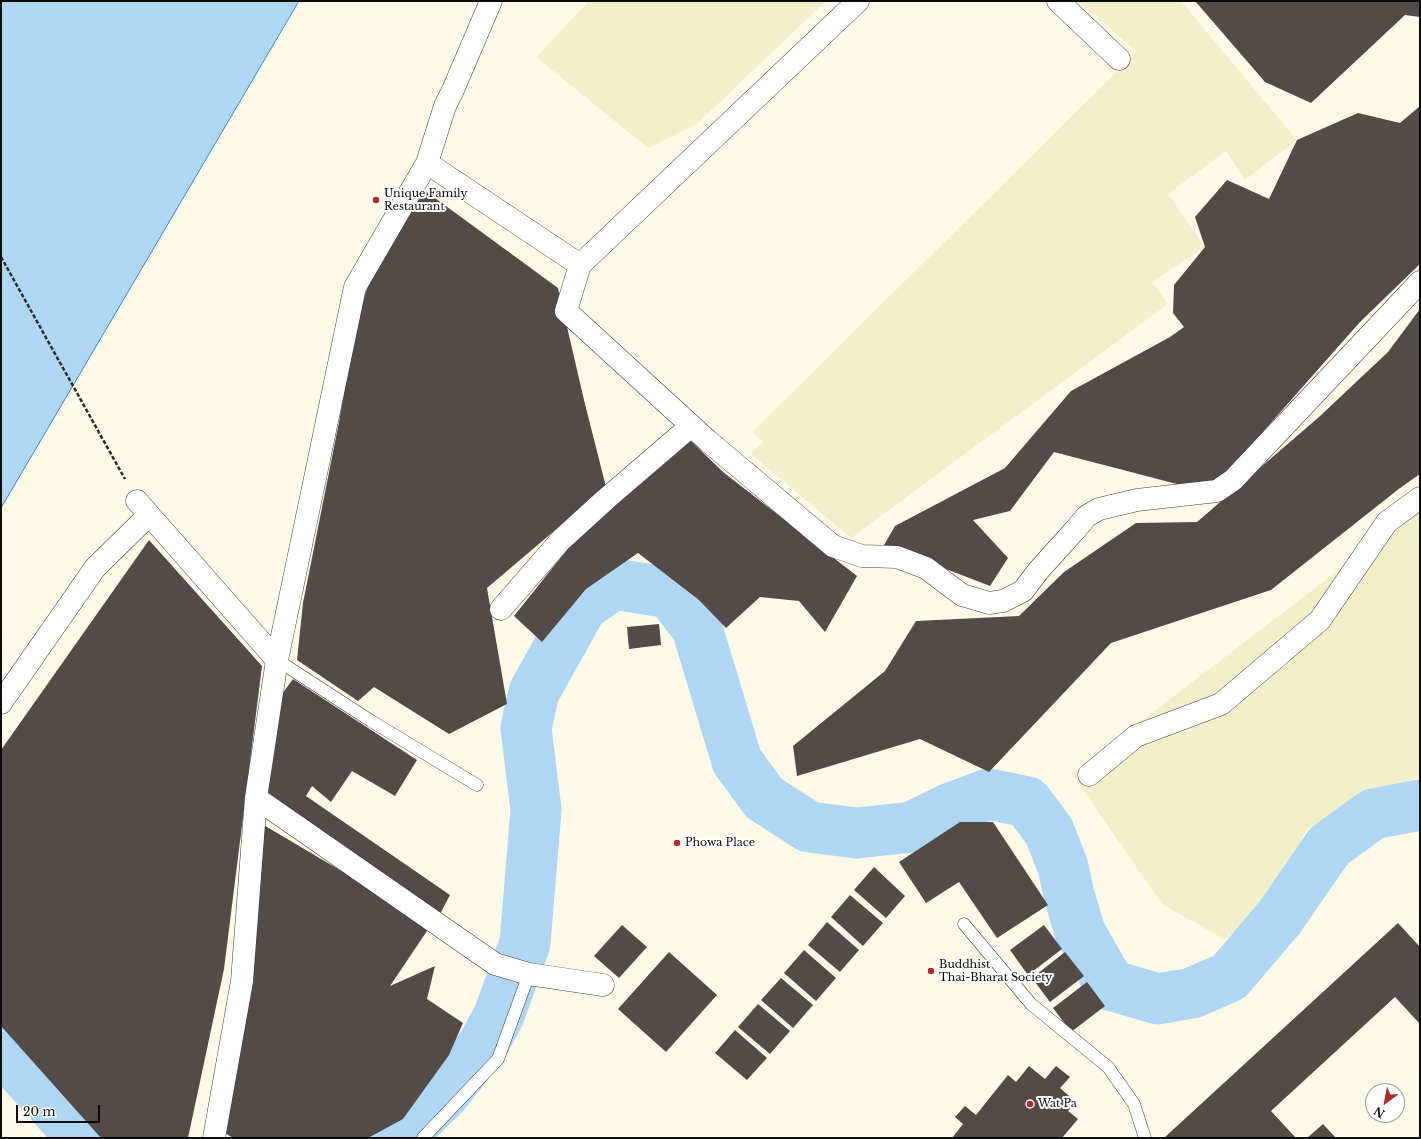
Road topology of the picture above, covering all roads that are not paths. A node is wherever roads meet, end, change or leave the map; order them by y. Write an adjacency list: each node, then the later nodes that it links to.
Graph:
1 (491, 1): 5 (street)
2 (858, 1): 6 (street)
3 (1058, 1): 4 (street)
4 (1119, 59)
5 (427, 163): 6 (street); 11 (street)
6 (580, 265): 8 (street)
7 (1420, 282): 8 (street)
8 (691, 426): 10 (street)
9 (1420, 498): 13 (street)
10 (501, 609)
11 (277, 660): 12 (street); 14 (lane); 15 (street)
12 (1, 703)
13 (1089, 775)
14 (477, 785)
15 (256, 798): 17 (street); 19 (street)
16 (964, 924): 21 (lane)
17 (529, 974): 18 (street); 20 (lane)
18 (603, 985)
19 (214, 1138)
20 (423, 1138)
21 (1145, 1138)

